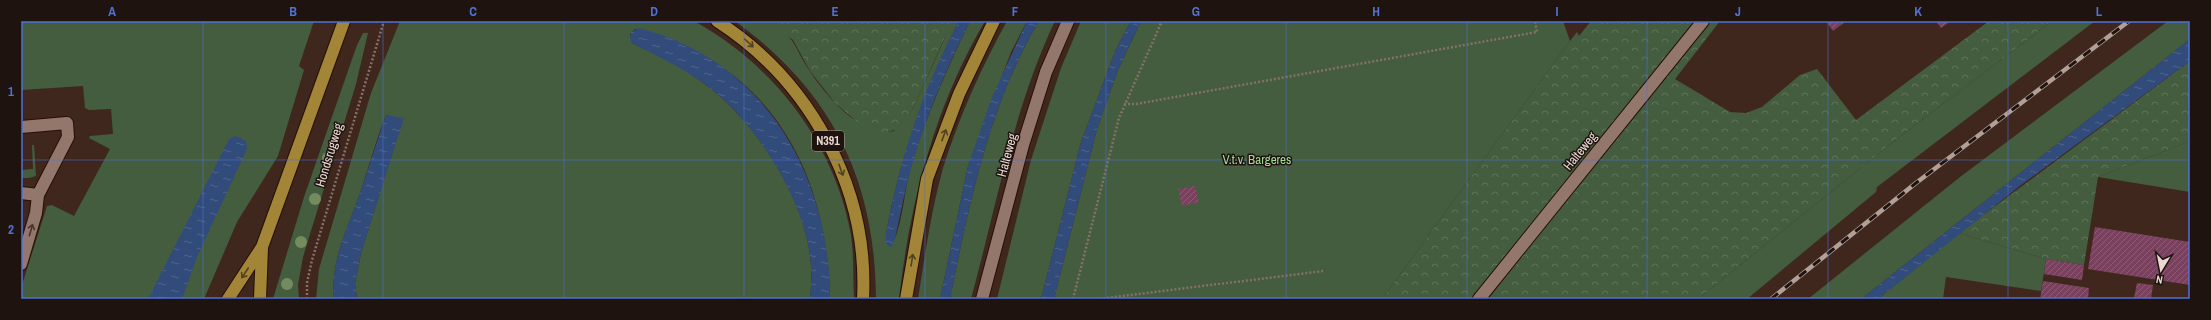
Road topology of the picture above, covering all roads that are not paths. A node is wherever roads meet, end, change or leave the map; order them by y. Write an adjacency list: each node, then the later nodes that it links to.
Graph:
1 (344, 21): 9 (main road)
2 (717, 21): 13 (main road, N391, one-way to 13)
3 (994, 21): 14 (main road, one-way to 3)
4 (1068, 21): 15 (street, Halteweg)
5 (1703, 21): 16 (street, Halteweg)
6 (21, 127): 8 (street)
7 (21, 192): 8 (street)
8 (38, 195): 10 (street, one-way to 8)
9 (262, 247): 11 (main road, one-way to 11); 12 (main road)
10 (21, 264)
11 (228, 299)
12 (260, 299)
13 (863, 299)
14 (906, 299)
15 (982, 299)
16 (1479, 299)

